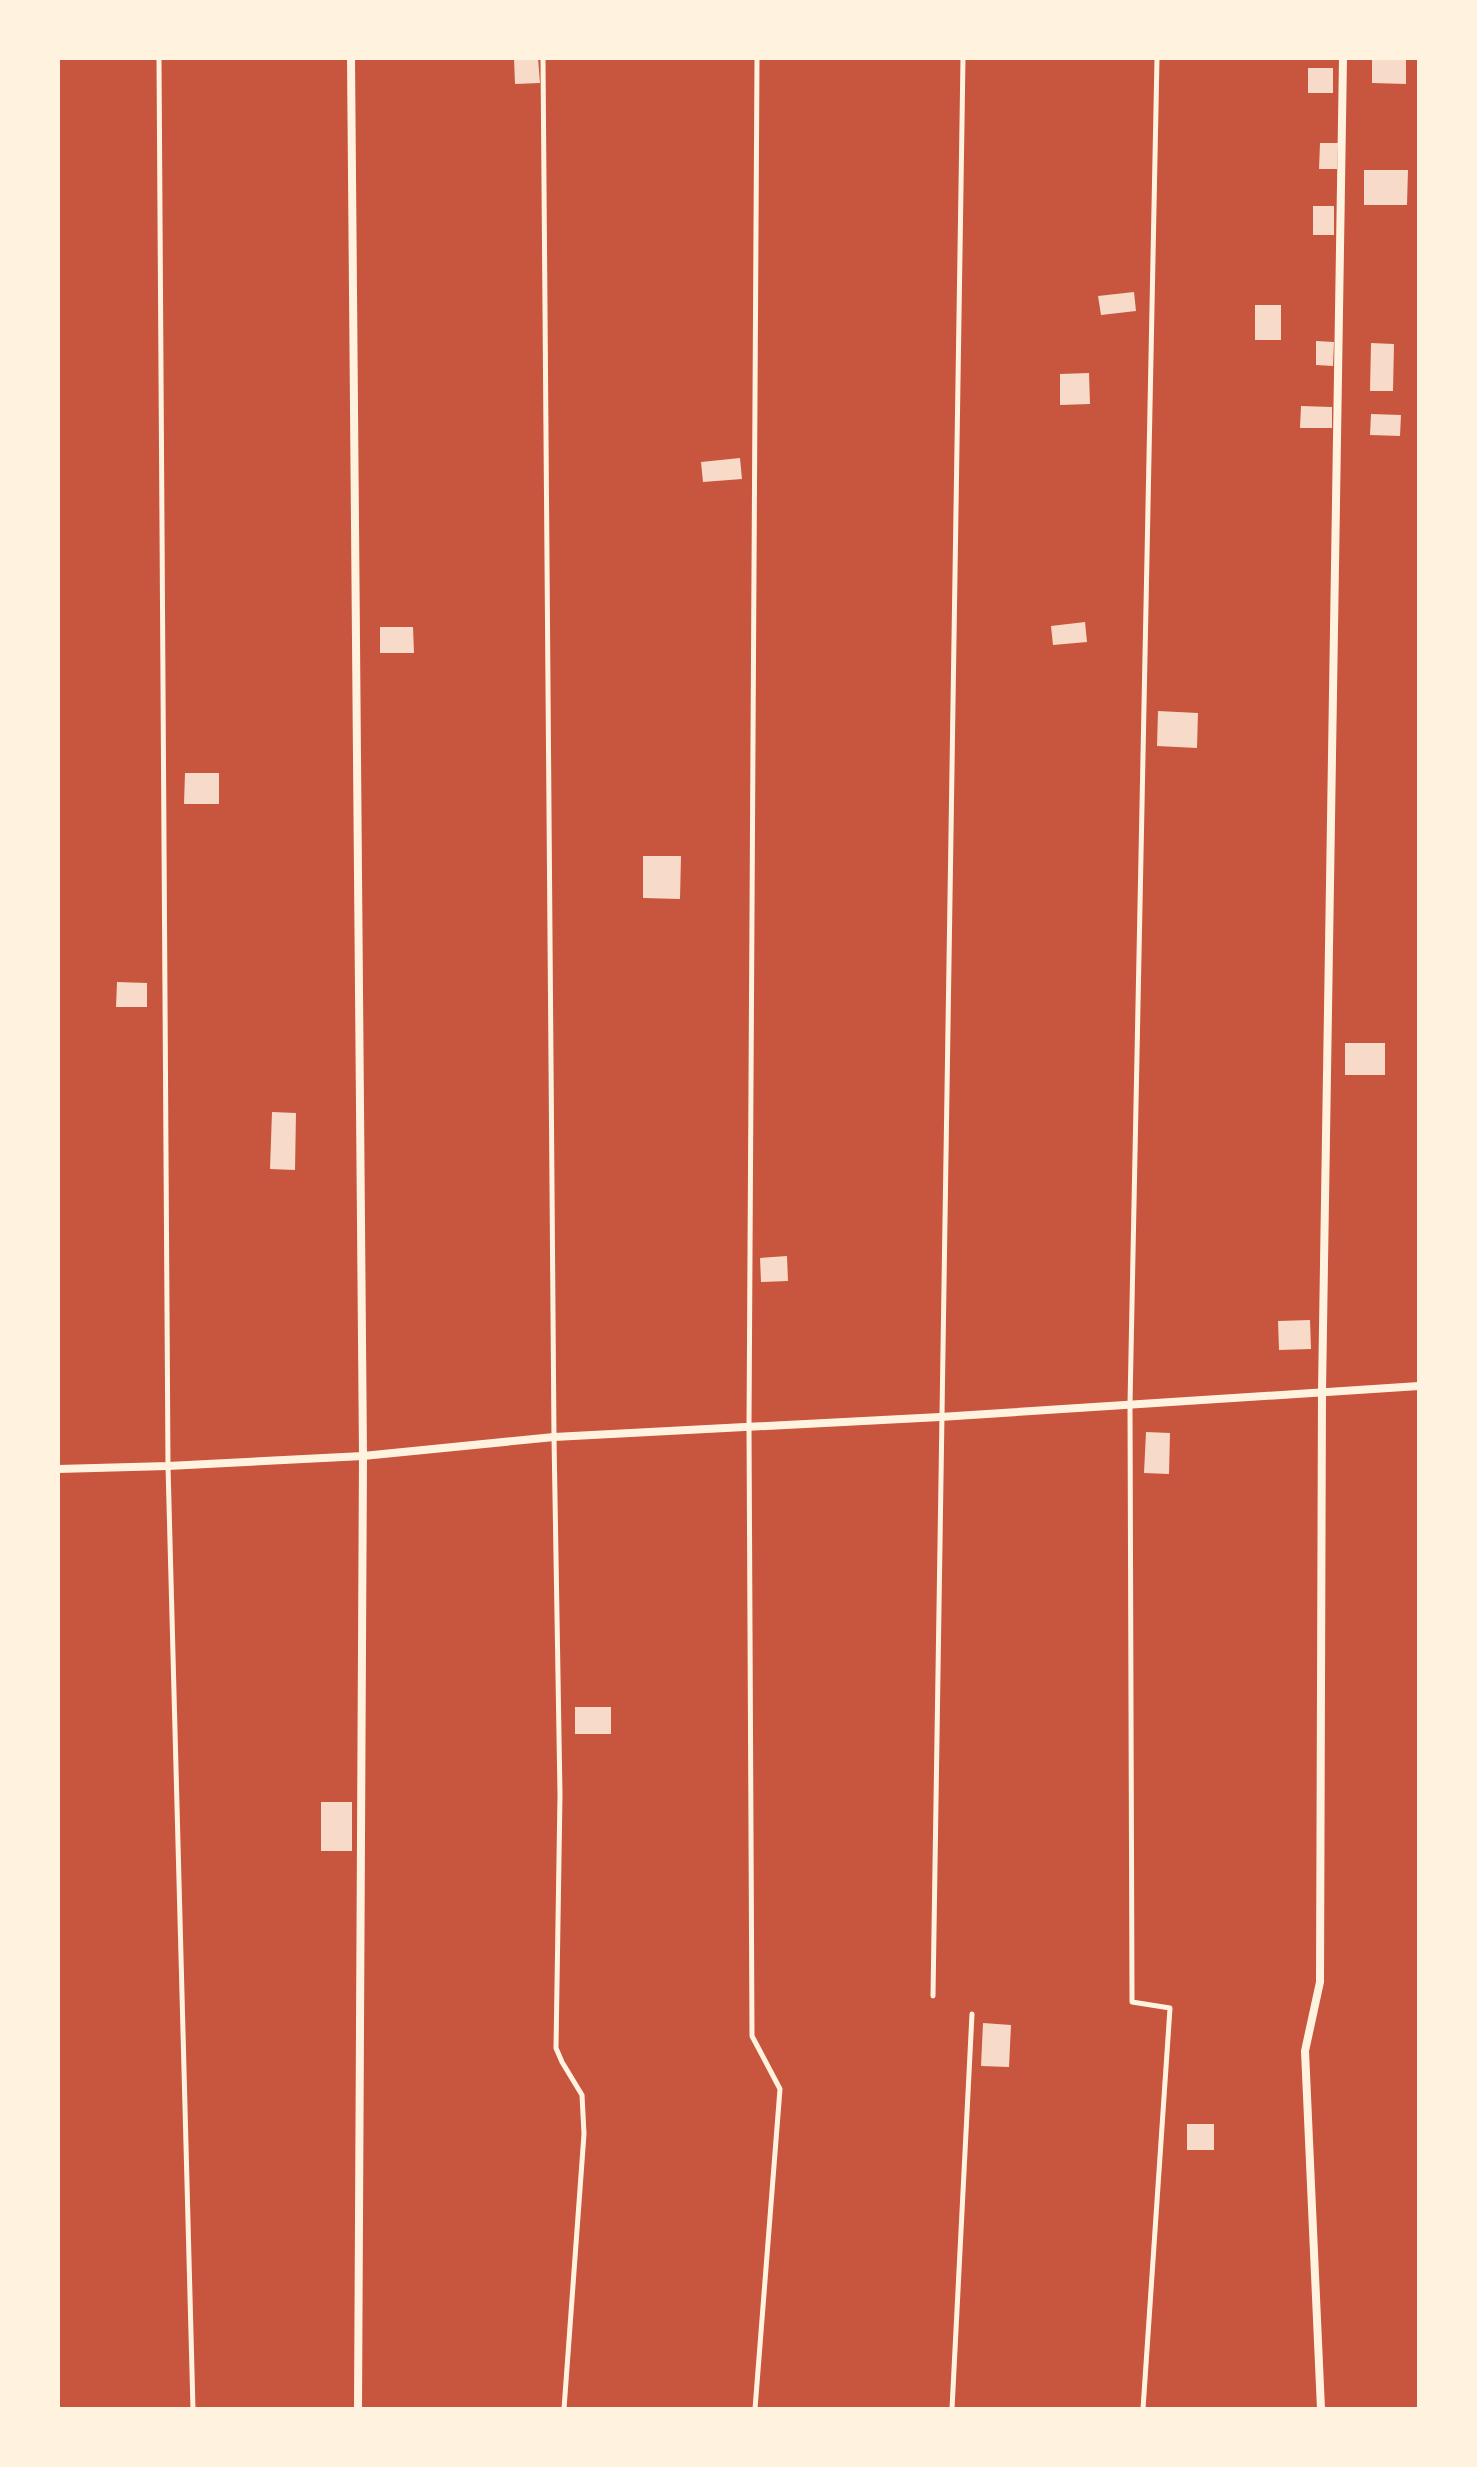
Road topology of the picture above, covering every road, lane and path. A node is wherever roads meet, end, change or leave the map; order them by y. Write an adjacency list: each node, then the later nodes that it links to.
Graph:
1 (159, 58): 15 (lane)
2 (351, 58): 14 (street)
3 (543, 58): 13 (lane)
4 (757, 58): 12 (lane)
5 (963, 58): 11 (lane)
6 (1157, 58): 10 (lane)
7 (1343, 58): 9 (street)
8 (1419, 1386): 9 (street)
9 (1322, 1391): 10 (street); 25 (street)
10 (1130, 1404): 11 (street); 24 (lane)
11 (940, 1417): 12 (street); 17 (lane)
12 (749, 1425): 13 (street); 22 (lane)
13 (554, 1437): 14 (street); 21 (lane)
14 (363, 1456): 15 (street); 20 (street)
15 (168, 1466): 16 (street); 19 (lane)
16 (58, 1469)
17 (933, 1996)
18 (972, 2014): 23 (lane)
19 (193, 2409)
20 (358, 2409)
21 (564, 2409)
22 (755, 2409)
23 (952, 2409)
24 (1143, 2409)
25 (1321, 2409)

